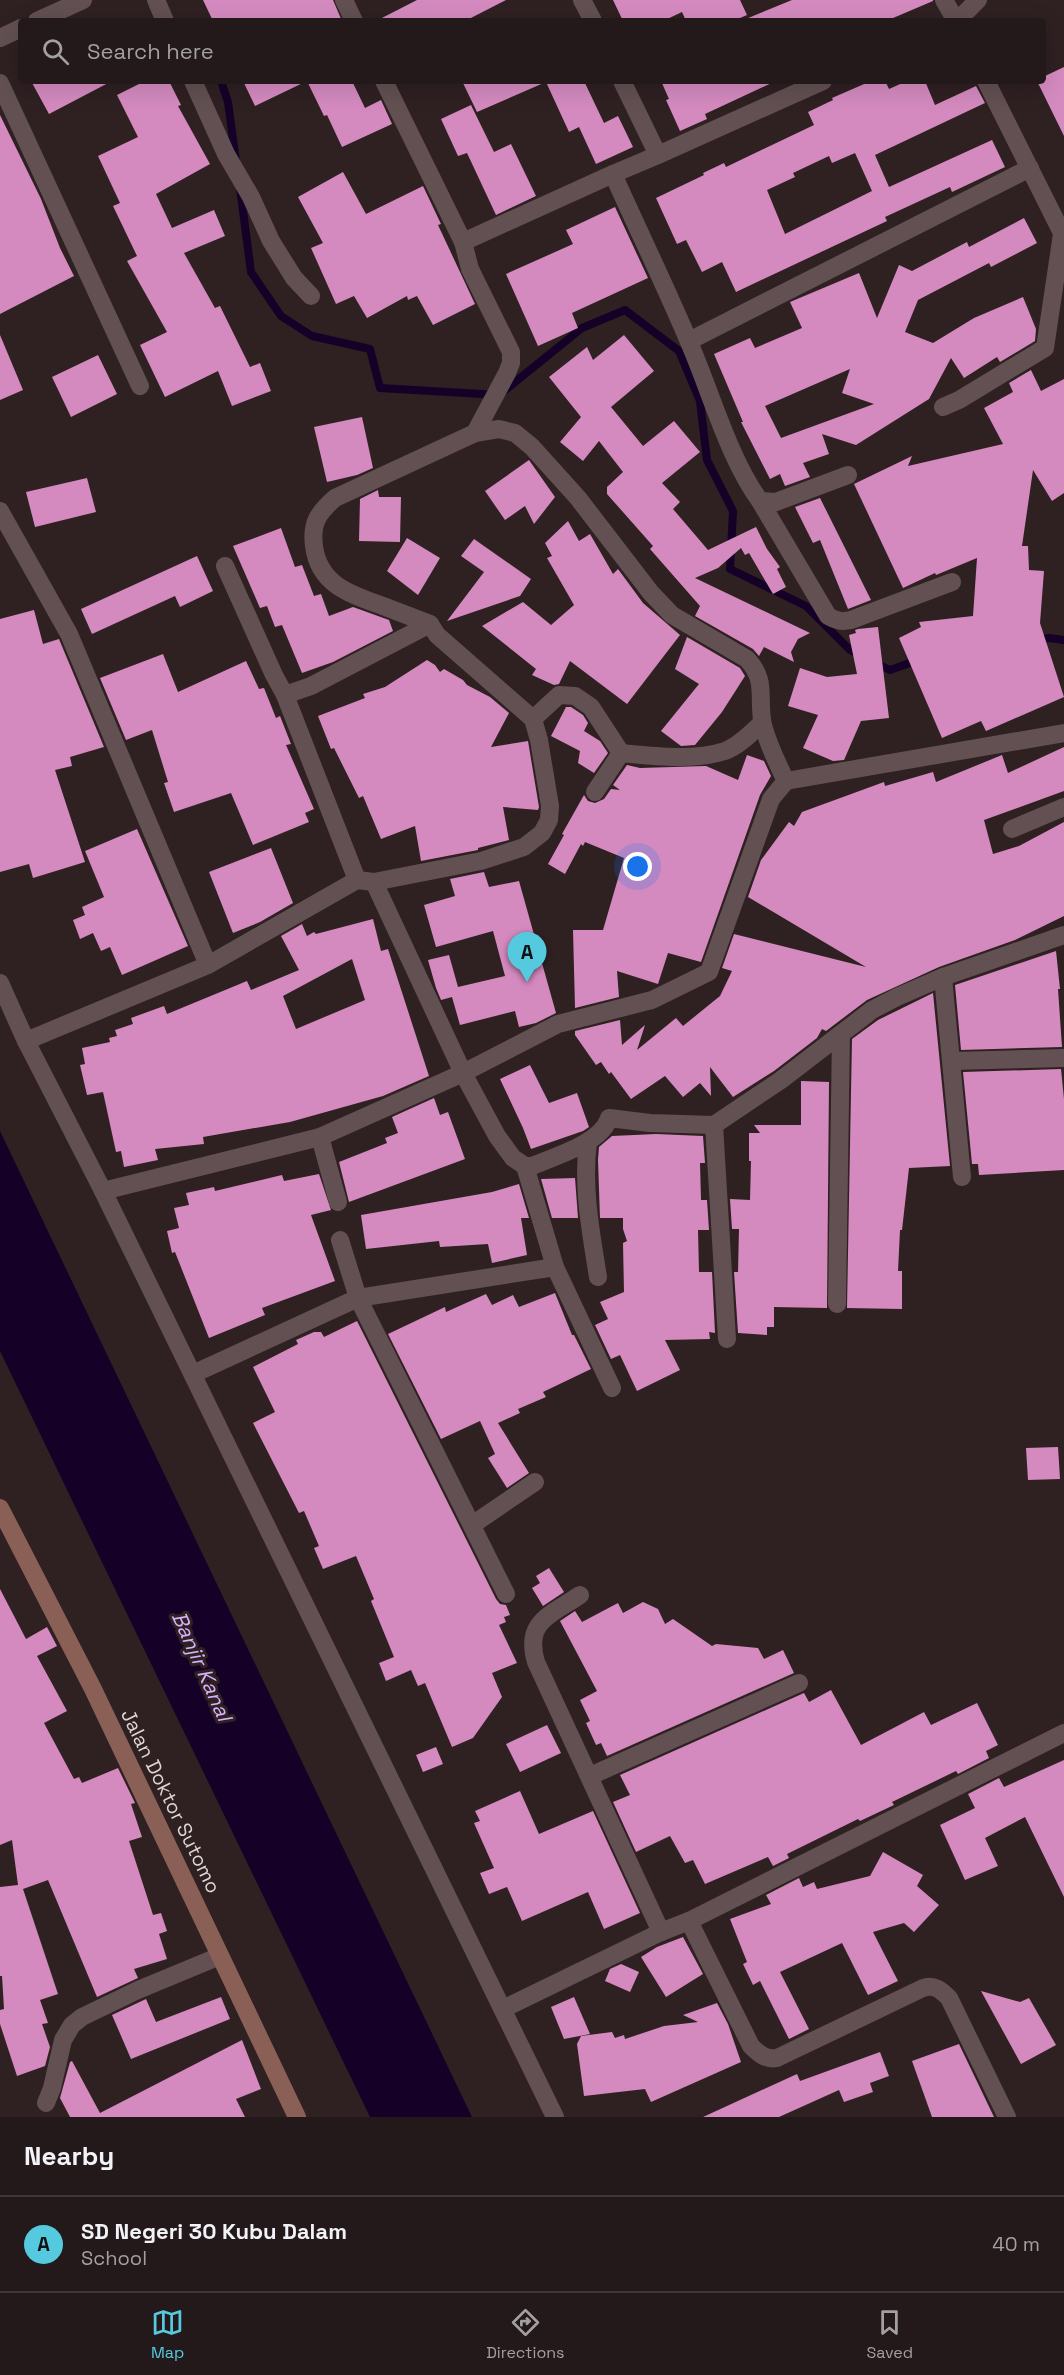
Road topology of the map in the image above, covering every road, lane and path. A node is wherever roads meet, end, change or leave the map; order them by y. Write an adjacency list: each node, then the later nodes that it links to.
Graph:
1 (83, 0): 7 (street)
2 (156, 0): 8 (street)
3 (344, 0): 9 (street)
4 (944, 0): 11 (street)
5 (978, 0): 12 (street)
6 (584, 1): 10 (street)
7 (44, 18)
8 (164, 18)
9 (353, 18)
10 (592, 18)
11 (954, 18)
12 (959, 18)
13 (18, 29): 14 (street)
14 (0, 38)
15 (0, 83): 28 (street)
16 (194, 84): 26 (street)
17 (385, 84): 25 (street)
18 (623, 84): 21 (street)
19 (816, 84): 21 (street)
20 (988, 84): 22 (street)
21 (658, 155): 23 (street)
22 (1030, 168): 24 (street); 27 (street)
23 (613, 174): 25 (street); 27 (street)
24 (1063, 236): 29 (street)
25 (463, 242): 30 (street)
26 (310, 296)
27 (689, 341): 32 (street)
28 (140, 386)
29 (943, 407)
30 (475, 433): 36 (street); 39 (street)
31 (848, 476): 32 (street)
32 (760, 501): 35 (street)
33 (0, 511): 48 (street)
34 (225, 566): 37 (street)
35 (951, 582)
36 (430, 624): 37 (street); 38 (street)
37 (285, 695): 46 (street)
38 (533, 719): 41 (street); 46 (street)
39 (762, 723): 41 (street); 42 (street)
40 (1064, 733): 42 (street)
41 (621, 753): 43 (street)
42 (786, 781): 55 (street)
43 (595, 792)
44 (1064, 807): 45 (street)
45 (1012, 829)
46 (365, 881): 48 (street); 55 (street)
47 (1064, 935): 49 (street)
48 (208, 965): 52 (street)
49 (944, 977): 51 (street); 54 (street)
50 (0, 983): 52 (street)
51 (841, 1034): 56 (street); 67 (street)
52 (26, 1041): 61 (street)
53 (1064, 1059): 54 (street)
54 (952, 1061): 60 (street)
55 (463, 1072): 57 (street); 59 (street)
56 (714, 1125): 58 (street); 68 (street)
57 (320, 1137): 61 (street); 62 (street)
58 (588, 1142): 59 (street); 65 (street)
59 (525, 1166): 64 (street)
60 (962, 1177)
61 (103, 1191): 69 (street)
62 (338, 1202)
63 (340, 1240): 66 (street)
64 (555, 1267): 66 (street); 70 (street)
65 (598, 1277)
66 (358, 1298): 69 (street); 73 (street)
67 (837, 1304)
68 (728, 1339)
69 (193, 1374): 82 (street)
70 (612, 1389)
71 (535, 1482): 73 (street)
72 (0, 1508): 81 (street, Jalan Doktor Sutomo)
73 (472, 1525): 74 (street)
74 (506, 1594)
75 (580, 1595): 78 (street)
76 (799, 1683): 78 (street)
77 (1064, 1733): 79 (street)
78 (590, 1776): 80 (street)
79 (688, 1921): 80 (street); 86 (street)
80 (661, 1932): 82 (street)
81 (220, 1956): 83 (street); 84 (street, Jalan Doktor Sutomo)
82 (503, 2009): 85 (street)
83 (46, 2103)
84 (297, 2117)
85 (555, 2117)
86 (1007, 2117)

